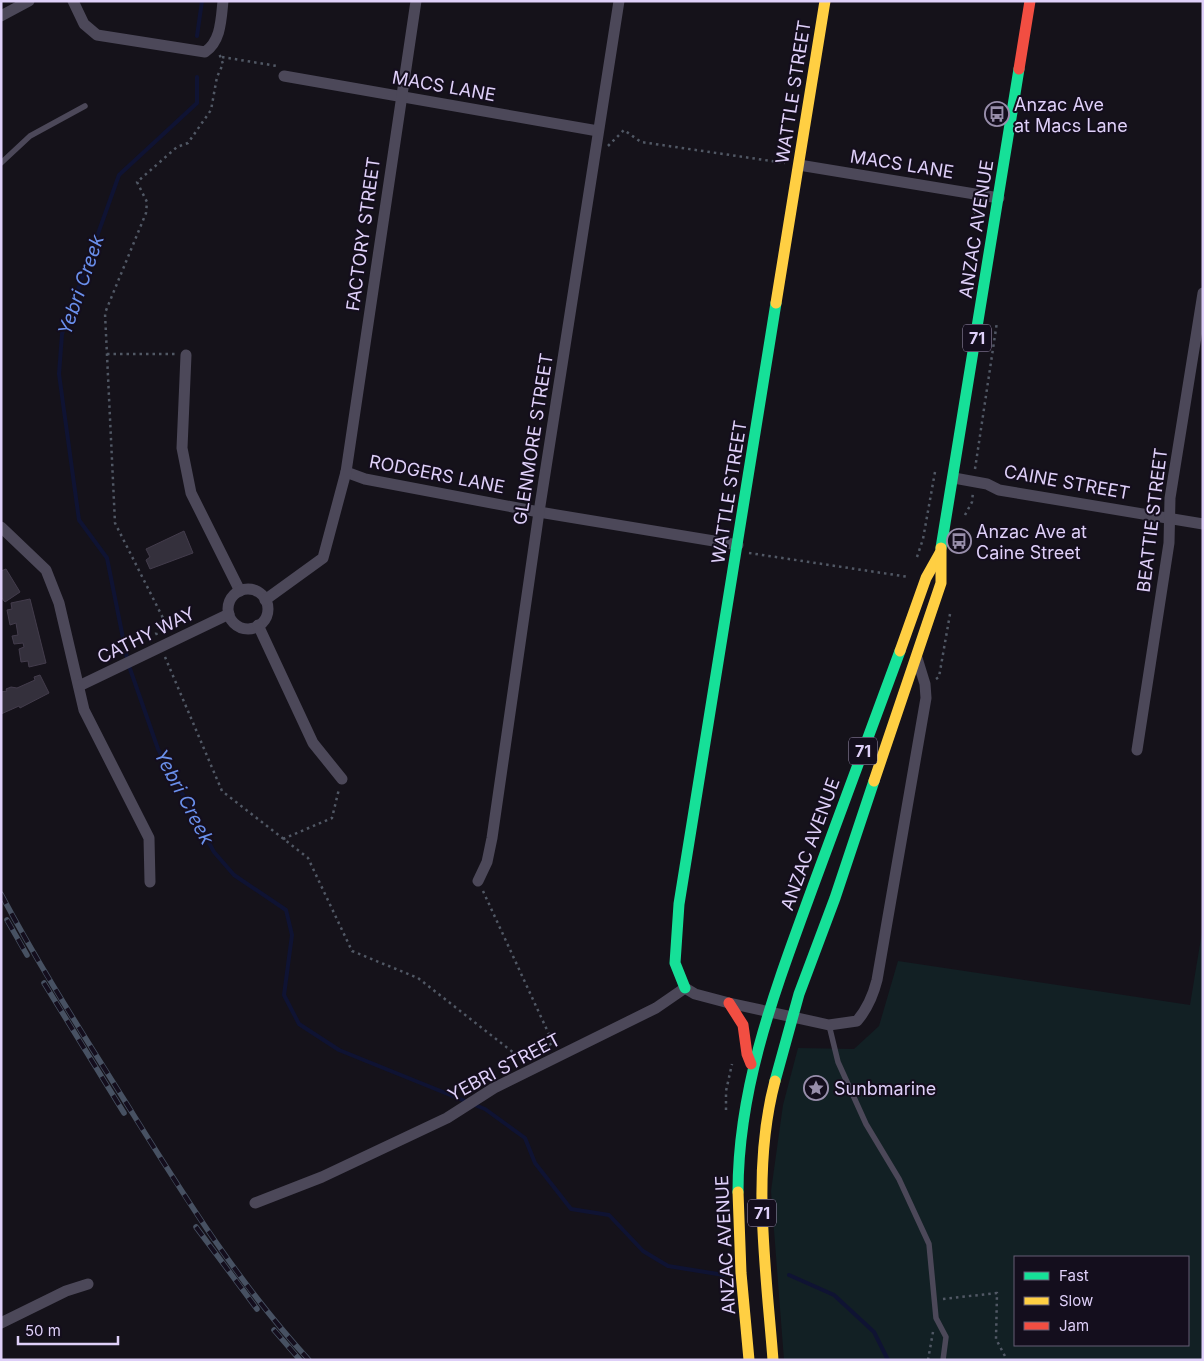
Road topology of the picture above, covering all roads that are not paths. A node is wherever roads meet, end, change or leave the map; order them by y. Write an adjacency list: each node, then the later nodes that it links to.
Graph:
1 (29, 1): 8 (street)
2 (73, 1): 3 (street)
3 (224, 1)
4 (416, 1): 10 (street, FACTORY STREET)
5 (619, 1): 12 (street, GLENMORE STREET)
6 (825, 1): 14 (main road, WATTLE STREET)
7 (1030, 1): 15 (main road, ANZAC AVENUE / 71)
8 (1, 16)
9 (284, 76): 10 (street, MACS LANE)
10 (401, 96): 12 (street, MACS LANE); 18 (street, FACTORY STREET)
11 (85, 106): 13 (lane)
12 (598, 132): 20 (street, GLENMORE STREET)
13 (1, 163)
14 (799, 165): 15 (street, MACS LANE); 24 (main road, WATTLE STREET)
15 (999, 198): 19 (main road, ANZAC AVENUE / 71)
16 (1203, 294): 21 (street, BEATTIE STREET)
17 (186, 355): 26 (street)
18 (346, 472): 20 (street, RODGERS LANE); 27 (street, RODGERS LANE)
19 (954, 478): 21 (street, CAINE STREET); 25 (main road, ANZAC AVENUE / 71)
20 (539, 512): 24 (street, RODGERS LANE); 34 (street, GLENMORE STREET)
21 (1170, 519): 22 (street, CAINE STREET); 32 (street, BEATTIE STREET)
22 (1203, 524)
23 (1, 526): 31 (street)
24 (738, 544): 36 (main road, WATTLE STREET)
25 (941, 550): 30 (main road, ANZAC AVENUE / 71); 38 (main road, ANZAC AVENUE / 71)
26 (240, 591): 27 (street); 28 (street)
27 (265, 600): 29 (street)
28 (229, 614): 29 (street); 31 (street, CATHY WAY)
29 (258, 626): 33 (street)
30 (917, 658): 39 (main road, ANZAC AVENUE / 71); 40 (street)
31 (79, 686): 35 (street)
32 (1137, 750)
33 (342, 779)
34 (478, 881)
35 (150, 882)
36 (685, 988): 37 (street); 42 (street, YEBRI STREET)
37 (729, 1003): 38 (street); 41 (main road)
38 (769, 1011): 39 (street); 41 (main road, ANZAC AVENUE / 71)
39 (792, 1017): 40 (street); 46 (main road, ANZAC AVENUE / 71)
40 (828, 1025): 47 (lane)
41 (753, 1066): 45 (main road, ANZAC AVENUE / 71)
42 (255, 1203)
43 (88, 1284): 44 (street)
44 (1, 1323)
45 (749, 1360)
46 (773, 1360)
47 (943, 1360)

